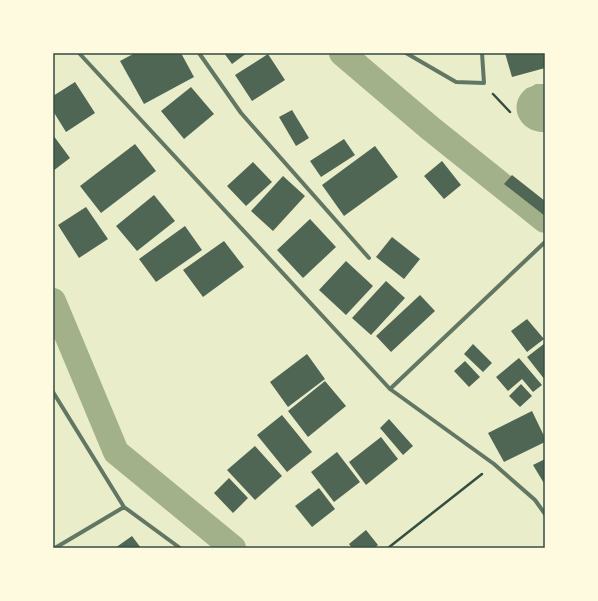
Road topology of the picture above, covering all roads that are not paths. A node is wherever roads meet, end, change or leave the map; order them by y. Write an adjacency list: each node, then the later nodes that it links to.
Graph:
1 (79, 53): 7 (street)
2 (198, 53): 6 (street)
3 (406, 53): 4 (street)
4 (482, 53)
5 (545, 242): 7 (street)
6 (368, 258)
7 (390, 389): 10 (street)
8 (53, 392): 9 (street)
9 (124, 506): 11 (street); 12 (street)
10 (545, 514)
11 (55, 548)
12 (180, 548)

